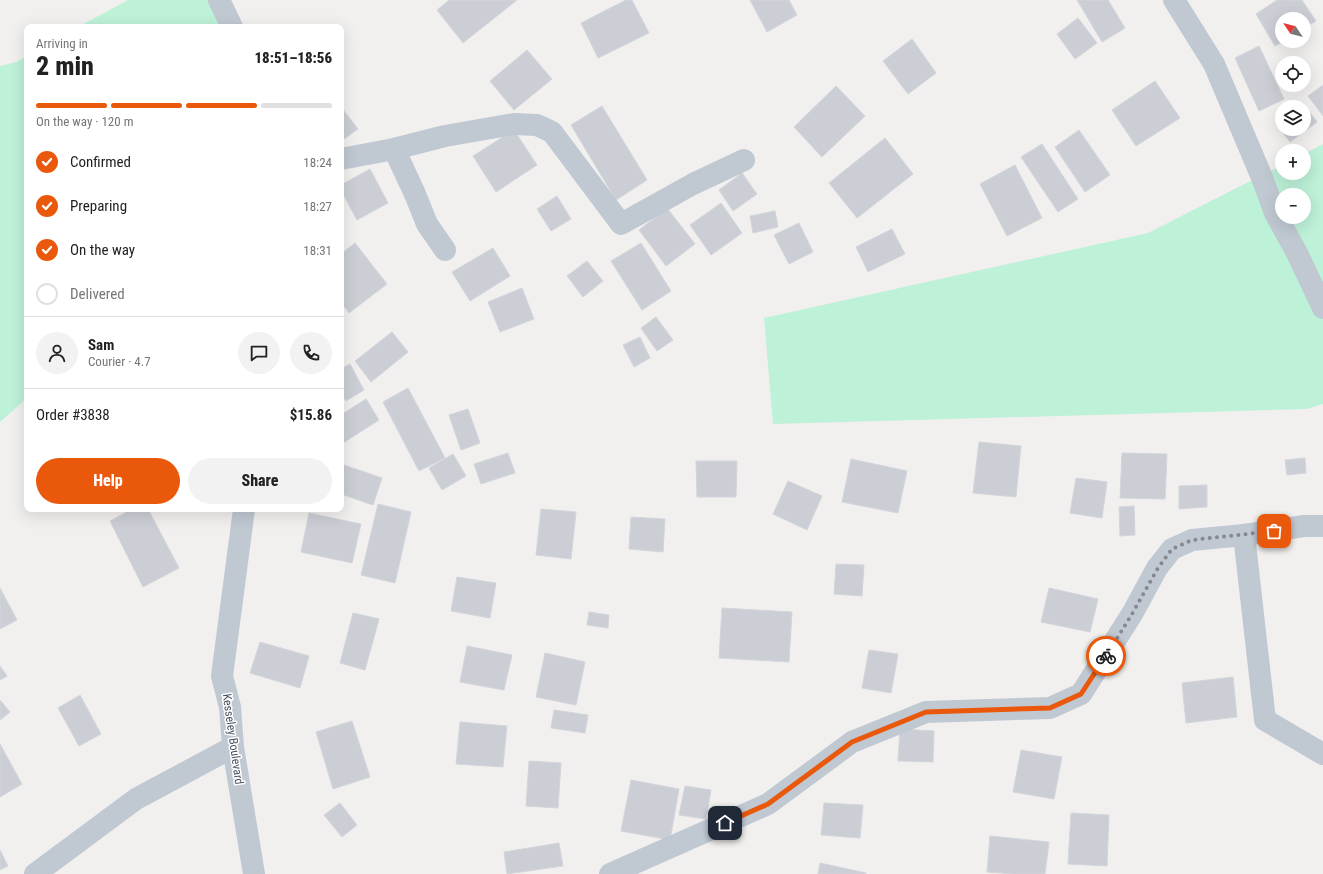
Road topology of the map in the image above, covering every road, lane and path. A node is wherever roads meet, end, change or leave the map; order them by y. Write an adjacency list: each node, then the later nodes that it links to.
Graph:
1 (219, 0): 3 (street)
2 (1174, 0): 8 (street)
3 (231, 24)
4 (394, 149): 5 (street); 6 (street); 7 (street)
5 (344, 158)
6 (744, 160)
7 (445, 250)
8 (1323, 308)
9 (244, 512): 12 (street, Kesseley Boulevard)
10 (1323, 526): 11 (street)
11 (1244, 535): 13 (street); 16 (street)
12 (233, 747): 14 (street); 15 (street, Kesseley Boulevard)
13 (1323, 754)
14 (35, 874)
15 (254, 874)
16 (610, 874)

